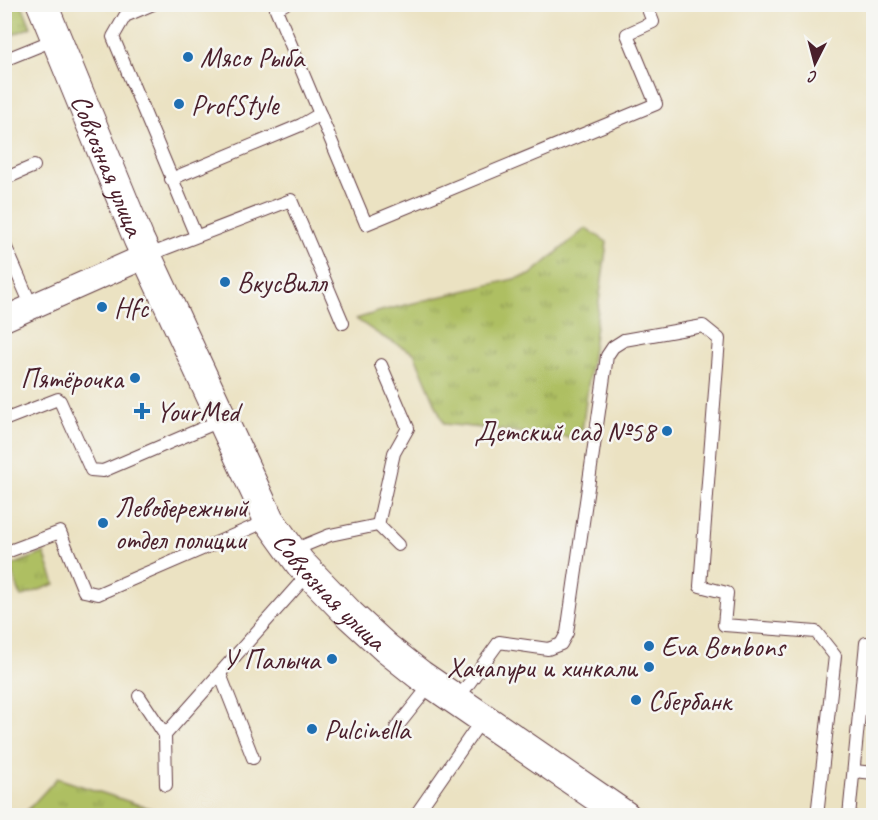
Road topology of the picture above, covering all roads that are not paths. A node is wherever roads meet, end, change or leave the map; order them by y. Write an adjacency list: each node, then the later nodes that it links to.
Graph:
1 (42, 4): 5 (street, Совхозная улица)
2 (153, 4): 10 (lane)
3 (285, 4): 7 (lane)
4 (646, 4): 7 (lane)
5 (56, 39): 6 (lane); 13 (street, Совхозная улица)
6 (4, 60)
7 (320, 114): 10 (lane)
8 (34, 166): 9 (lane)
9 (4, 179)
10 (171, 179): 11 (lane)
11 (196, 236): 13 (lane); 17 (lane)
12 (4, 243): 14 (lane)
13 (146, 256): 15 (street); 20 (street, Совхозная улица)
14 (9, 266): 15 (lane)
15 (32, 307): 16 (street)
16 (4, 319)
17 (343, 323)
18 (381, 365): 22 (lane)
19 (4, 420): 20 (lane)
20 (222, 420): 21 (street, Совхозная улица)
21 (269, 520): 24 (lane); 25 (street, Совхозная улица)
22 (378, 525): 23 (lane); 25 (lane)
23 (398, 545)
24 (4, 553)
25 (300, 563): 27 (lane); 28 (street, Совхозная улица)
26 (866, 643): 35 (lane)
27 (220, 674): 33 (lane); 34 (lane)
28 (432, 683): 30 (street, Совхозная улица); 32 (lane)
29 (139, 696): 33 (lane)
30 (457, 700): 31 (street, Совхозная улица); 40 (lane)
31 (483, 717): 38 (lane); 39 (street, Совхозная улица)
32 (396, 728)
33 (165, 735): 37 (lane)
34 (253, 758)
35 (854, 771): 36 (lane); 41 (lane)
36 (873, 773)
37 (166, 785)
38 (415, 816)
39 (625, 816)
40 (817, 816)
41 (849, 816)

